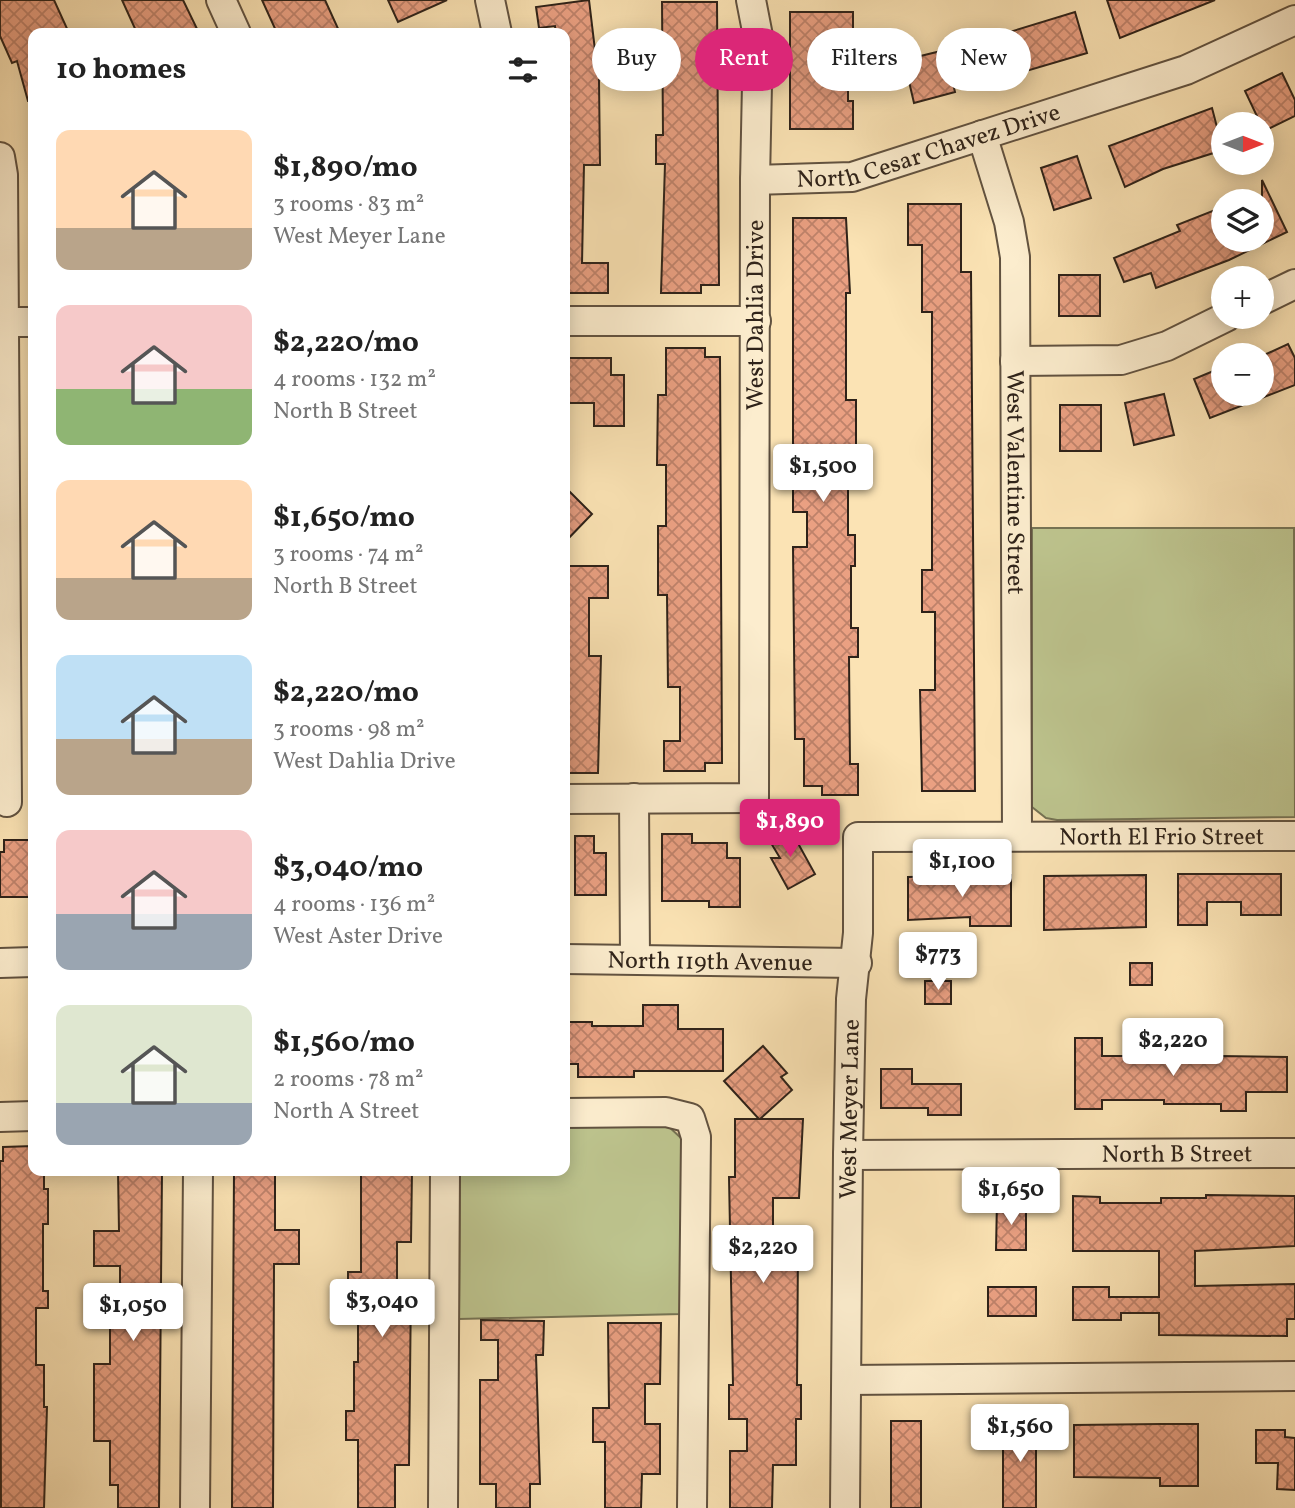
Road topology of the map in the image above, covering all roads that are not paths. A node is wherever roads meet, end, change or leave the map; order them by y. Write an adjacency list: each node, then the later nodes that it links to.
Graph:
1 (221, 0): 5 (street)
2 (491, 0): 6 (street)
3 (751, 0): 9 (street, West Dahlia Drive)
4 (1295, 20): 7 (street, North Cesar Chavez Drive)
5 (234, 28)
6 (496, 28)
7 (982, 135): 9 (street, North Cesar Chavez Drive); 17 (street, West Valentine Street)
8 (0, 157): 14 (street)
9 (755, 180): 13 (street, West Dahlia Drive)
10 (1295, 284): 11 (street)
11 (1274, 294)
12 (570, 321): 13 (street)
13 (756, 321): 18 (street, West Dahlia Drive)
14 (2, 322): 15 (street); 20 (street)
15 (28, 322)
16 (1211, 324): 17 (street)
17 (1015, 361): 21 (street, West Valentine Street)
18 (634, 798): 19 (street); 25 (street)
19 (570, 799)
20 (13, 802)
21 (1017, 835): 22 (street, North El Frio Street); 23 (street, North El Frio Street)
22 (1295, 836)
23 (858, 837): 28 (street, West Meyer Lane)
24 (570, 959): 25 (street, North 119th Avenue)
25 (635, 959): 28 (street, North 119th Avenue)
26 (0, 962): 27 (street)
27 (28, 962)
28 (857, 963): 33 (street, West Meyer Lane)
29 (570, 1113): 40 (street)
30 (28, 1116): 31 (street)
31 (0, 1117)
32 (1295, 1153): 33 (street, North B Street)
33 (848, 1155): 37 (street, West Meyer Lane)
34 (198, 1176): 38 (street)
35 (445, 1176): 39 (street)
36 (1295, 1376): 37 (street)
37 (847, 1380): 41 (street, West Meyer Lane)
38 (195, 1508)
39 (443, 1508)
40 (692, 1508)
41 (845, 1508)

